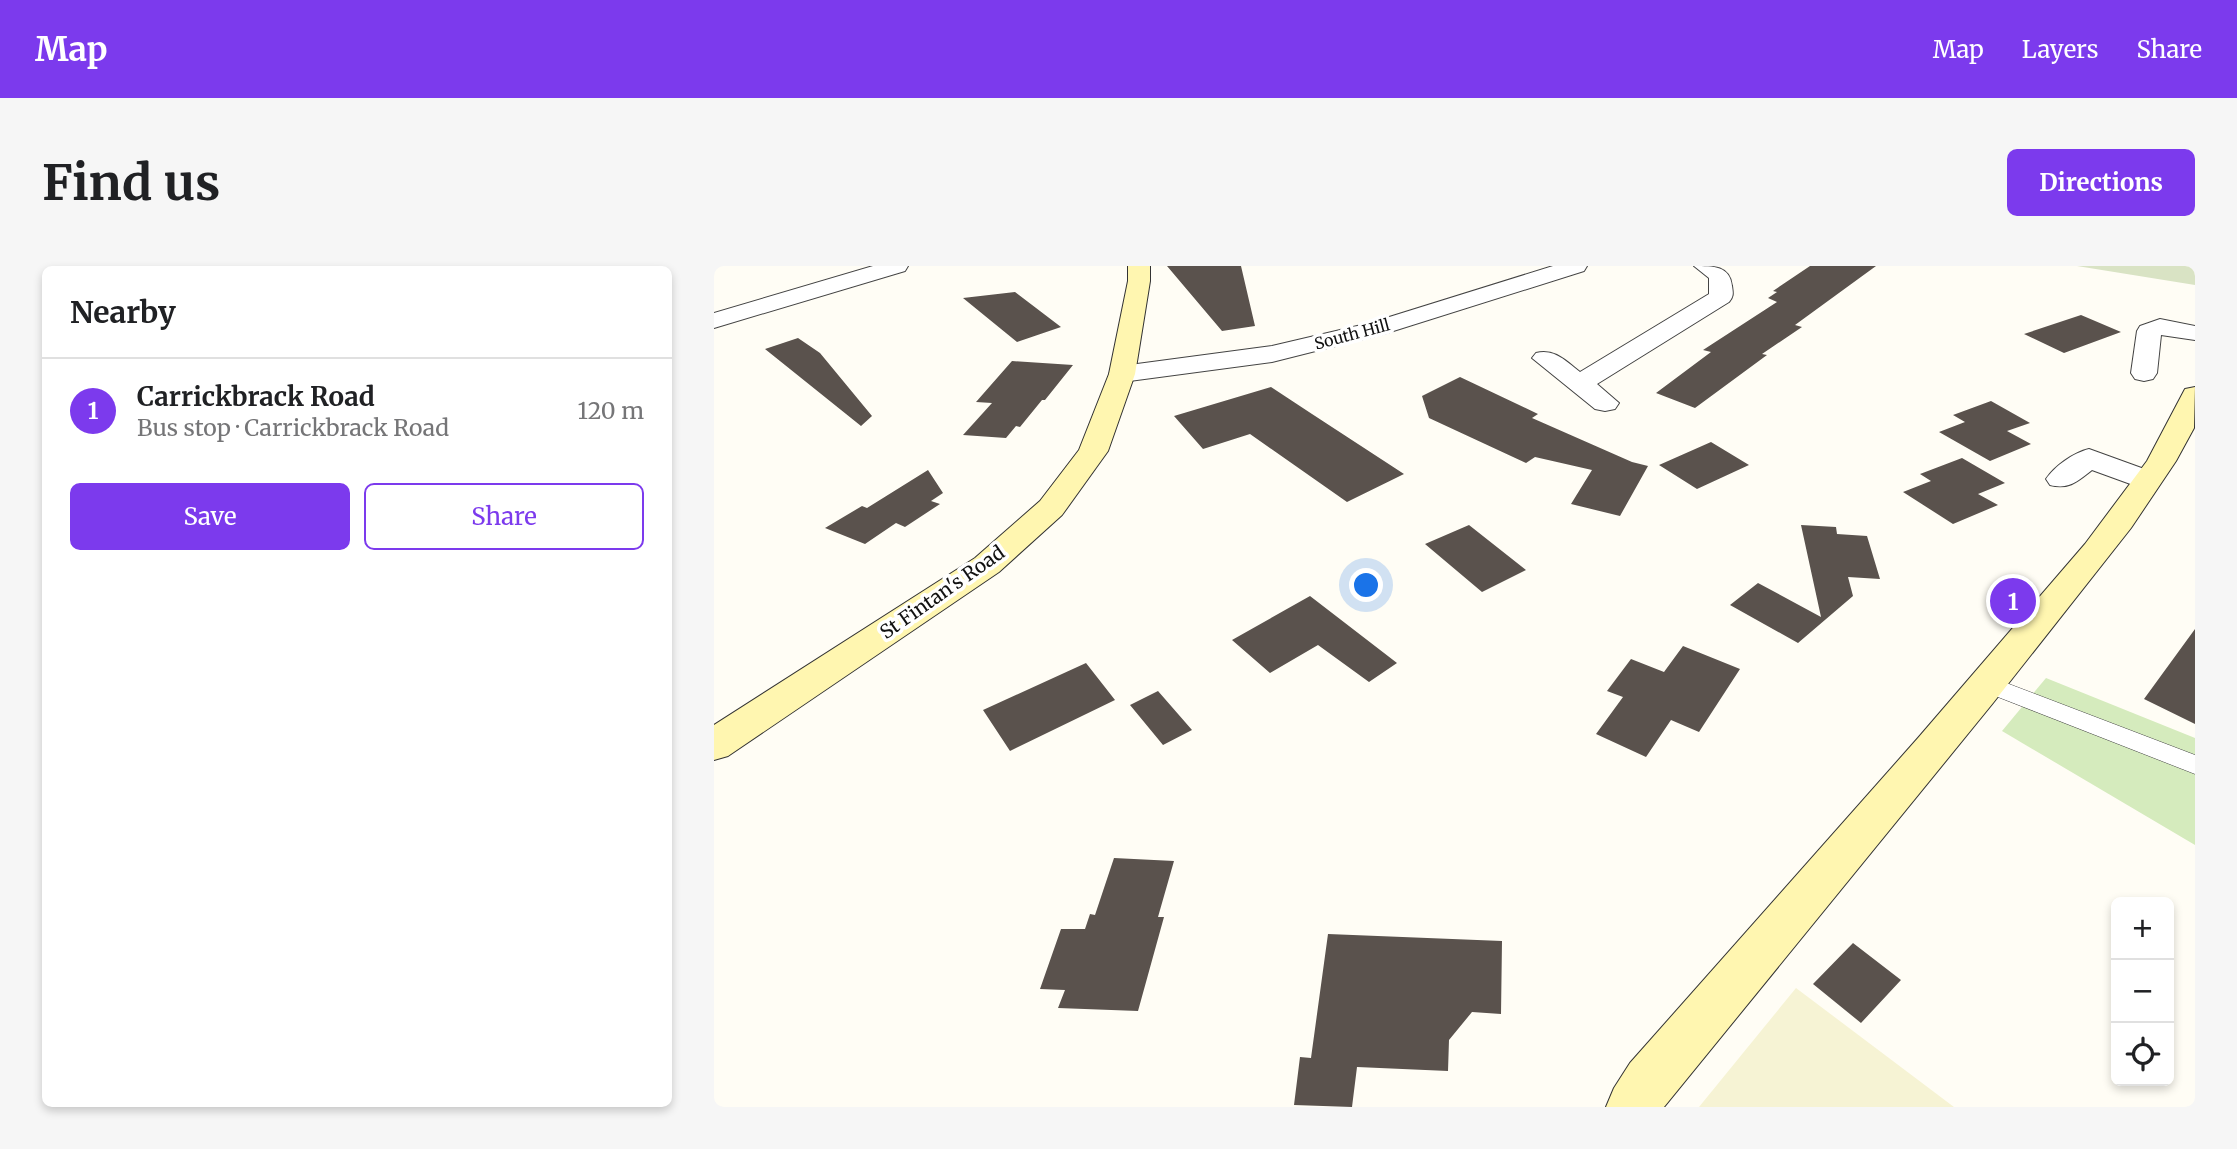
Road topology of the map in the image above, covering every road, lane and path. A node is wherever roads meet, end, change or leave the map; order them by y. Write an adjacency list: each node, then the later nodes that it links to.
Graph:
1 (897, 266): 5 (street)
2 (1139, 266): 9 (main road, St Fintan's Road)
3 (1576, 266): 9 (street, South Hill)
4 (1705, 266): 10 (street)
5 (714, 321)
6 (2195, 333): 8 (street)
7 (1545, 358): 10 (street)
8 (2144, 373)
9 (1122, 374): 16 (main road, St Fintan's Road)
10 (1579, 384): 12 (street)
11 (2195, 395): 14 (main road)
12 (1605, 403)
13 (2061, 479): 14 (street)
14 (2147, 480): 15 (main road)
15 (1988, 684): 17 (lane); 18 (main road)
16 (714, 744)
17 (2195, 765)
18 (1633, 1107)

